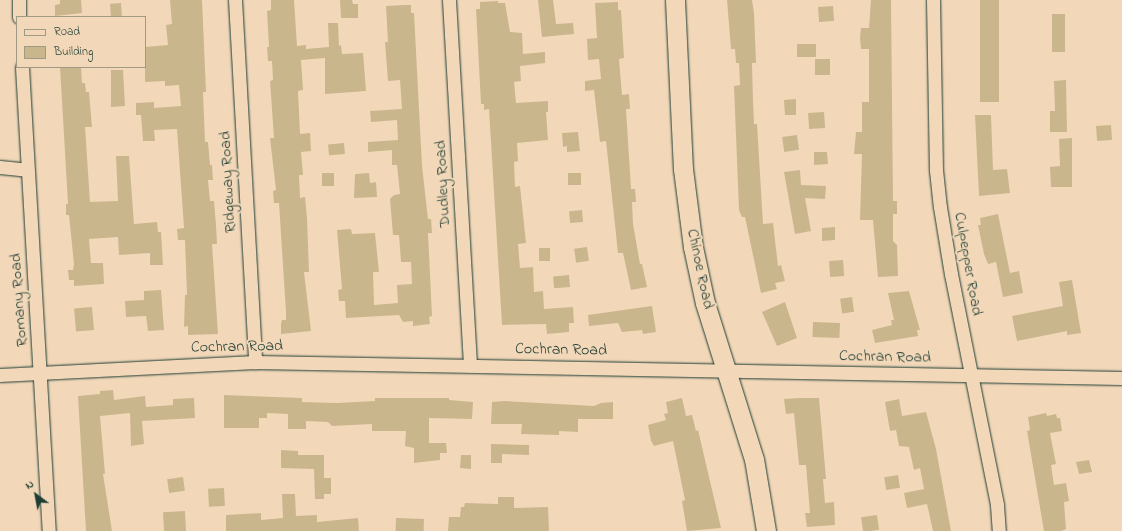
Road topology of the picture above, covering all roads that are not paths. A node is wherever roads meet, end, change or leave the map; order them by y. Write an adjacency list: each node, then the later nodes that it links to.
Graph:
1 (18, 0): 6 (street)
2 (235, 0): 10 (street, Ridgeway Road)
3 (449, 0): 11 (street, Dudley Road)
4 (675, 0): 12 (street, Chinoe Road)
5 (933, 0): 15 (street, Culpepper Road)
6 (19, 16)
7 (22, 68): 9 (street, Romany Road)
8 (0, 167): 9 (street)
9 (28, 170): 13 (street, Romany Road)
10 (255, 362): 11 (street, Cochran Road); 13 (street, Cochran Road)
11 (470, 365): 12 (street, Cochran Road)
12 (728, 371): 15 (street, Cochran Road); 18 (street, Chinoe Road)
13 (41, 373): 14 (street, Cochran Road); 17 (street, Romany Road)
14 (0, 375)
15 (971, 375): 16 (street, Cochran Road); 19 (street, Culpepper Road)
16 (1122, 378)
17 (49, 531)
18 (766, 531)
19 (999, 531)

